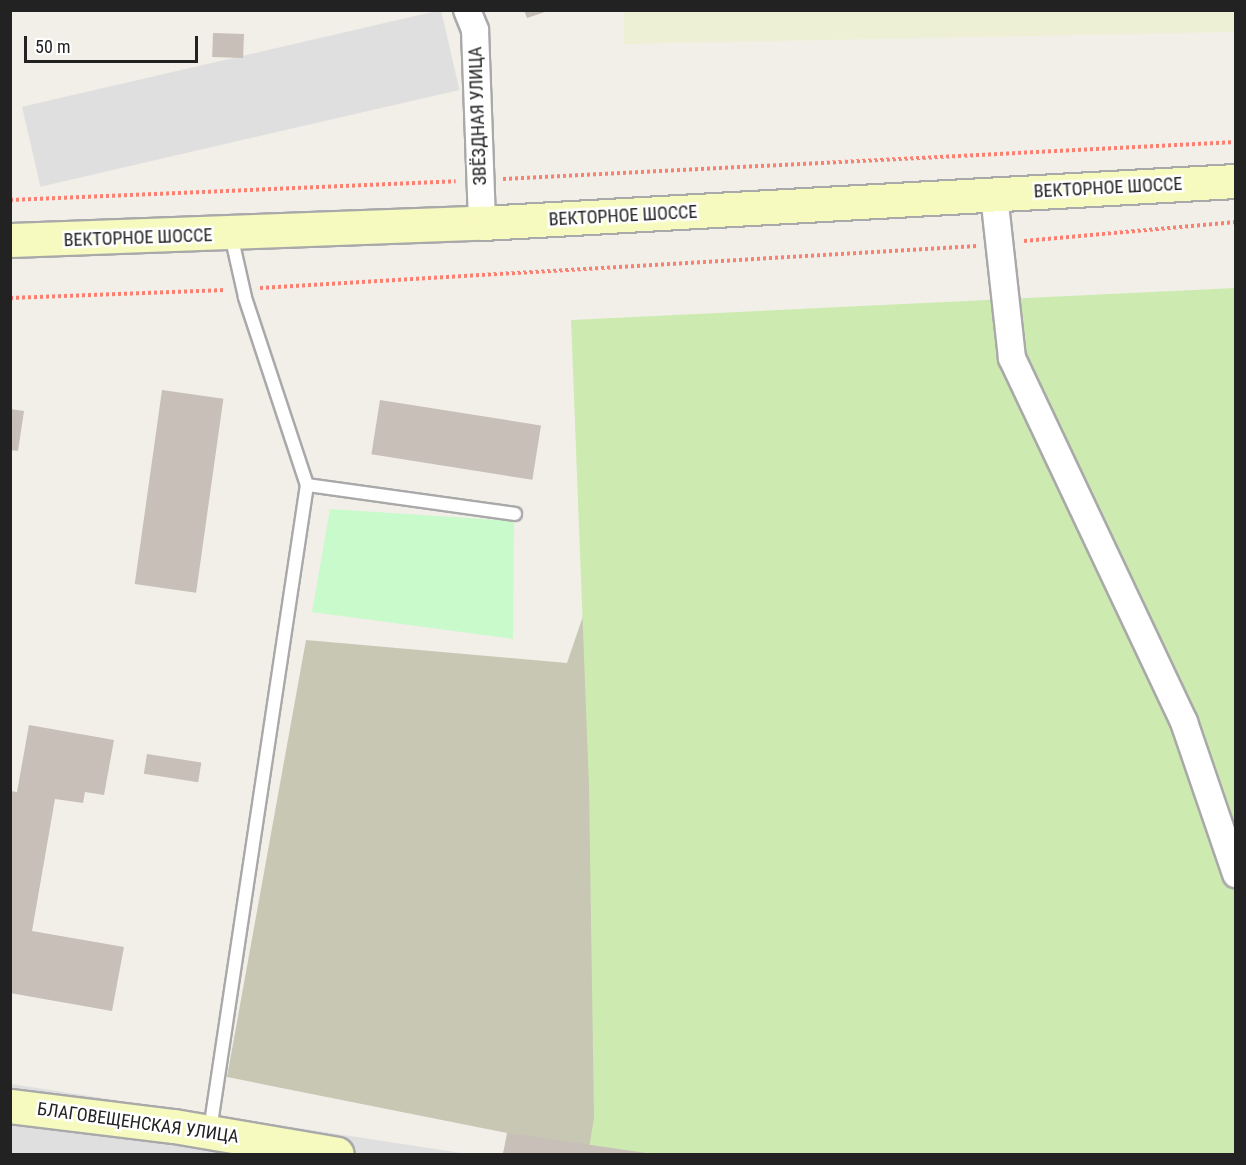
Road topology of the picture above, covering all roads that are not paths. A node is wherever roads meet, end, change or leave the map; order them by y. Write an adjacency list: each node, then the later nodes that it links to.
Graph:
1 (467, 10): 4 (street, ЗВЁЗДНАЯ УЛИЦА)
2 (1236, 181): 3 (main road, ВЕКТОРНОЕ ШОССЕ)
3 (994, 195): 4 (main road, ВЕКТОРНОЕ ШОССЕ); 9 (street)
4 (482, 223): 5 (main road, ВЕКТОРНОЕ ШОССЕ)
5 (231, 235): 6 (main road, ВЕКТОРНОЕ ШОССЕ); 7 (lane)
6 (10, 240)
7 (308, 485): 8 (lane); 11 (lane)
8 (515, 514)
9 (1236, 874)
10 (10, 1106): 11 (main road, БЛАГОВЕЩЕНСКАЯ УЛИЦА)
11 (210, 1131): 12 (main road, БЛАГОВЕЩЕНСКАЯ УЛИЦА)
12 (337, 1155)

